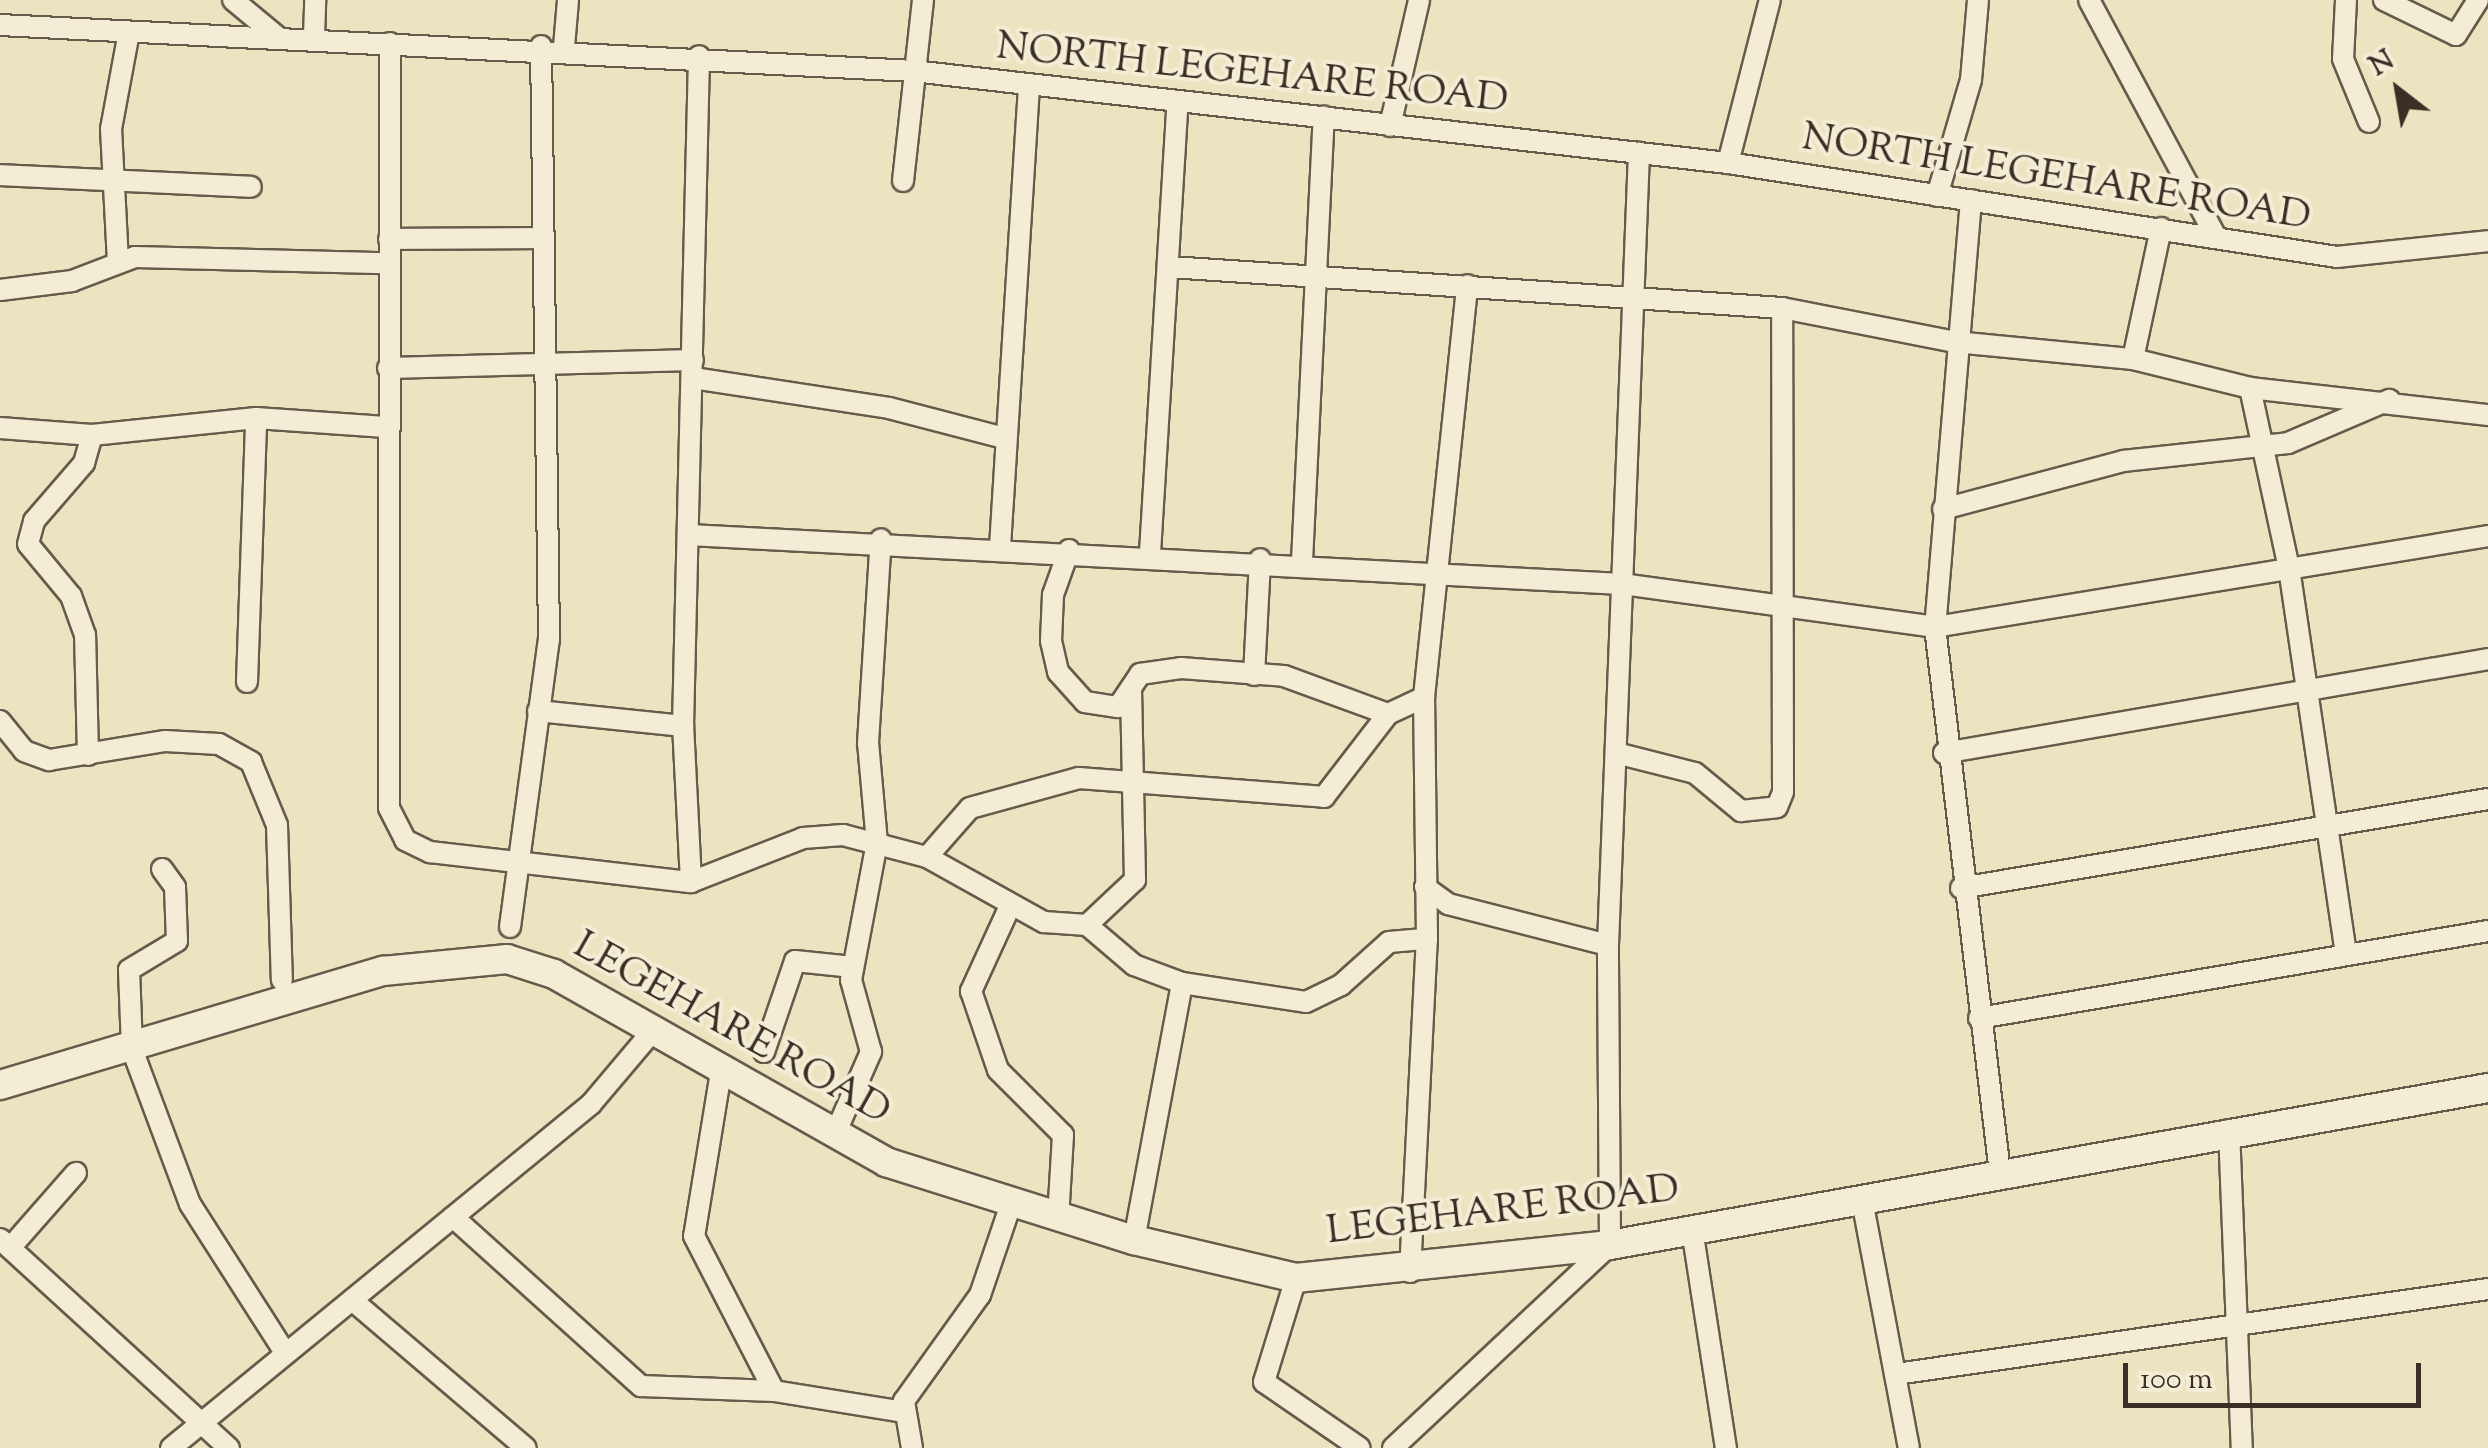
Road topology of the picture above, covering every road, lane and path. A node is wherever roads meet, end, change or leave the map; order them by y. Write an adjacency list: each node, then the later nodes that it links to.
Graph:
1 (233, 0): 15 (street)
2 (316, 0): 13 (street)
3 (568, 0): 18 (street)
4 (922, 0): 20 (street)
5 (1419, 0): 25 (street)
6 (1770, 0): 27 (street)
7 (1978, 0): 32 (street)
8 (2089, 0): 35 (street)
9 (2346, 0): 24 (street)
10 (2384, 0): 11 (street)
11 (2478, 0)
12 (0, 25): 14 (street, NORTH LEGEHARE ROAD)
13 (314, 36): 15 (street, NORTH LEGEHARE ROAD); 16 (street, NORTH LEGEHARE ROAD)
14 (128, 37): 15 (street, NORTH LEGEHARE ROAD); 29 (street)
15 (279, 38)
16 (390, 43): 17 (street, NORTH LEGEHARE ROAD); 37 (street)
17 (542, 46): 18 (street, NORTH LEGEHARE ROAD); 36 (street)
18 (564, 47): 19 (street, NORTH LEGEHARE ROAD)
19 (698, 56): 20 (street, NORTH LEGEHARE ROAD); 51 (street)
20 (913, 71): 21 (street, NORTH LEGEHARE ROAD); 30 (street)
21 (1030, 88): 22 (street, NORTH LEGEHARE ROAD); 59 (street)
22 (1176, 107): 23 (street, NORTH LEGEHARE ROAD); 41 (street)
23 (1324, 117): 25 (street, NORTH LEGEHARE ROAD); 42 (street)
24 (2369, 122)
25 (1390, 126): 26 (street, NORTH LEGEHARE ROAD)
26 (1639, 153): 27 (street, NORTH LEGEHARE ROAD); 45 (street)
27 (1728, 163): 32 (street, NORTH LEGEHARE ROAD)
28 (0, 175): 29 (street)
29 (114, 182): 31 (street); 39 (street)
30 (903, 182)
31 (251, 187)
32 (1937, 196): 33 (street, NORTH LEGEHARE ROAD)
33 (1971, 200): 34 (street, NORTH LEGEHARE ROAD); 47 (street)
34 (2161, 228): 35 (street, NORTH LEGEHARE ROAD); 48 (street)
35 (2215, 235): 38 (street, NORTH LEGEHARE ROAD)
36 (540, 238): 37 (street); 49 (street)
37 (388, 239): 40 (street)
38 (2488, 241)
39 (118, 262): 40 (street); 44 (street)
40 (386, 262): 50 (street)
41 (1170, 267): 42 (street); 67 (street)
42 (1318, 273): 43 (street); 69 (street)
43 (1467, 285): 45 (street); 71 (street)
44 (0, 290)
45 (1627, 293): 46 (street); 72 (street)
46 (1782, 308): 47 (street); 73 (street)
47 (1956, 342): 48 (street); 61 (street)
48 (2133, 359): 52 (street)
49 (540, 365): 50 (street); 51 (street); 81 (street)
50 (388, 368): 56 (street)
51 (693, 369): 59 (street); 62 (street)
52 (2250, 388): 53 (street); 60 (street)
53 (2390, 399): 54 (street); 60 (street)
54 (2488, 415)
55 (256, 418): 56 (street); 58 (street); 77 (street)
56 (386, 427): 93 (street)
57 (0, 428): 58 (street)
58 (92, 435): 87 (street)
59 (1004, 438): 65 (street)
60 (2261, 445): 61 (street); 70 (street)
61 (1942, 509): 74 (street)
62 (688, 534): 64 (street); 84 (street)
63 (2488, 536): 70 (street)
64 (881, 539): 65 (street); 91 (street)
65 (1000, 547): 66 (street)
66 (1069, 550): 67 (street); 78 (street)
67 (1150, 553): 68 (street)
68 (1260, 558): 69 (street); 76 (street)
69 (1302, 561): 71 (street)
70 (2288, 568): 74 (street); 79 (street)
71 (1438, 573): 72 (street); 80 (street)
72 (1622, 584): 73 (street); 85 (street)
73 (1781, 606): 74 (street); 85 (street)
74 (1935, 627): 86 (street)
75 (2488, 659): 79 (street)
76 (1254, 675): 78 (street); 82 (street)
77 (247, 682)
78 (1131, 690): 88 (street)
79 (2302, 696): 86 (street); 90 (street)
80 (1424, 698): 82 (street); 96 (street)
81 (538, 710): 84 (street); 93 (street)
82 (1388, 714): 88 (street)
83 (0, 721): 87 (street)
84 (683, 726): 95 (street)
85 (1616, 753): 103 (street)
86 (1944, 753): 97 (street)
87 (88, 755): 107 (street)
88 (1138, 780): 92 (street); 99 (street)
89 (2488, 799): 90 (street)
90 (2328, 824): 97 (street); 104 (street)
91 (877, 843): 92 (street); 95 (street); 105 (street)
92 (927, 857): 98 (street)
93 (521, 864): 95 (street); 100 (street)
94 (162, 869): 110 (street)
95 (690, 882)
96 (1425, 888): 102 (street); 103 (street)
97 (1960, 888): 108 (street)
98 (1010, 906): 99 (street); 122 (street)
99 (1087, 924): 106 (street)
100 (510, 926)
101 (2488, 931): 104 (street)
102 (1427, 939): 106 (street); 127 (street)
103 (1608, 945): 126 (street)
104 (2345, 948): 108 (street)
105 (853, 968): 111 (street); 116 (street)
106 (1182, 982): 124 (street)
107 (283, 996): 109 (main road, LEGEHARE ROAD); 110 (main road)
108 (1978, 1018): 118 (street)
109 (651, 1033): 112 (main road, LEGEHARE ROAD); 121 (street)
110 (132, 1049): 113 (main road); 132 (street)
111 (764, 1052)
112 (721, 1072): 116 (main road, LEGEHARE ROAD); 134 (street)
113 (0, 1086)
114 (2488, 1088): 115 (main road, LEGEHARE ROAD)
115 (2230, 1130): 118 (main road, LEGEHARE ROAD); 131 (street)
116 (834, 1134): 120 (main road, LEGEHARE ROAD)
117 (76, 1173): 125 (street)
118 (2000, 1173): 119 (main road, LEGEHARE ROAD)
119 (1862, 1200): 123 (main road, LEGEHARE ROAD); 133 (street)
120 (1011, 1204): 122 (main road, LEGEHARE ROAD); 135 (street)
121 (453, 1217): 130 (street); 134 (street)
122 (1058, 1218): 124 (main road, LEGEHARE ROAD)
123 (1692, 1229): 126 (main road, LEGEHARE ROAD); 143 (street)
124 (1134, 1240): 128 (main road, LEGEHARE ROAD)
125 (5, 1244): 136 (street)
126 (1610, 1246): 127 (main road, LEGEHARE ROAD); 142 (street)
127 (1410, 1272): 128 (main road, LEGEHARE ROAD)
128 (1296, 1278): 141 (street)
129 (2488, 1289): 131 (street)
130 (352, 1300): 132 (street); 139 (street)
131 (2240, 1322): 133 (street); 145 (street)
132 (284, 1350): 136 (street)
133 (1896, 1374): 144 (street)
134 (774, 1391): 135 (street)
135 (903, 1412): 140 (street)
136 (202, 1422): 137 (street); 138 (street)
137 (171, 1448)
138 (229, 1448)
139 (526, 1448)
140 (912, 1448)
141 (1360, 1448)
142 (1392, 1448)
143 (1726, 1448)
144 (1909, 1448)
145 (2242, 1448)

